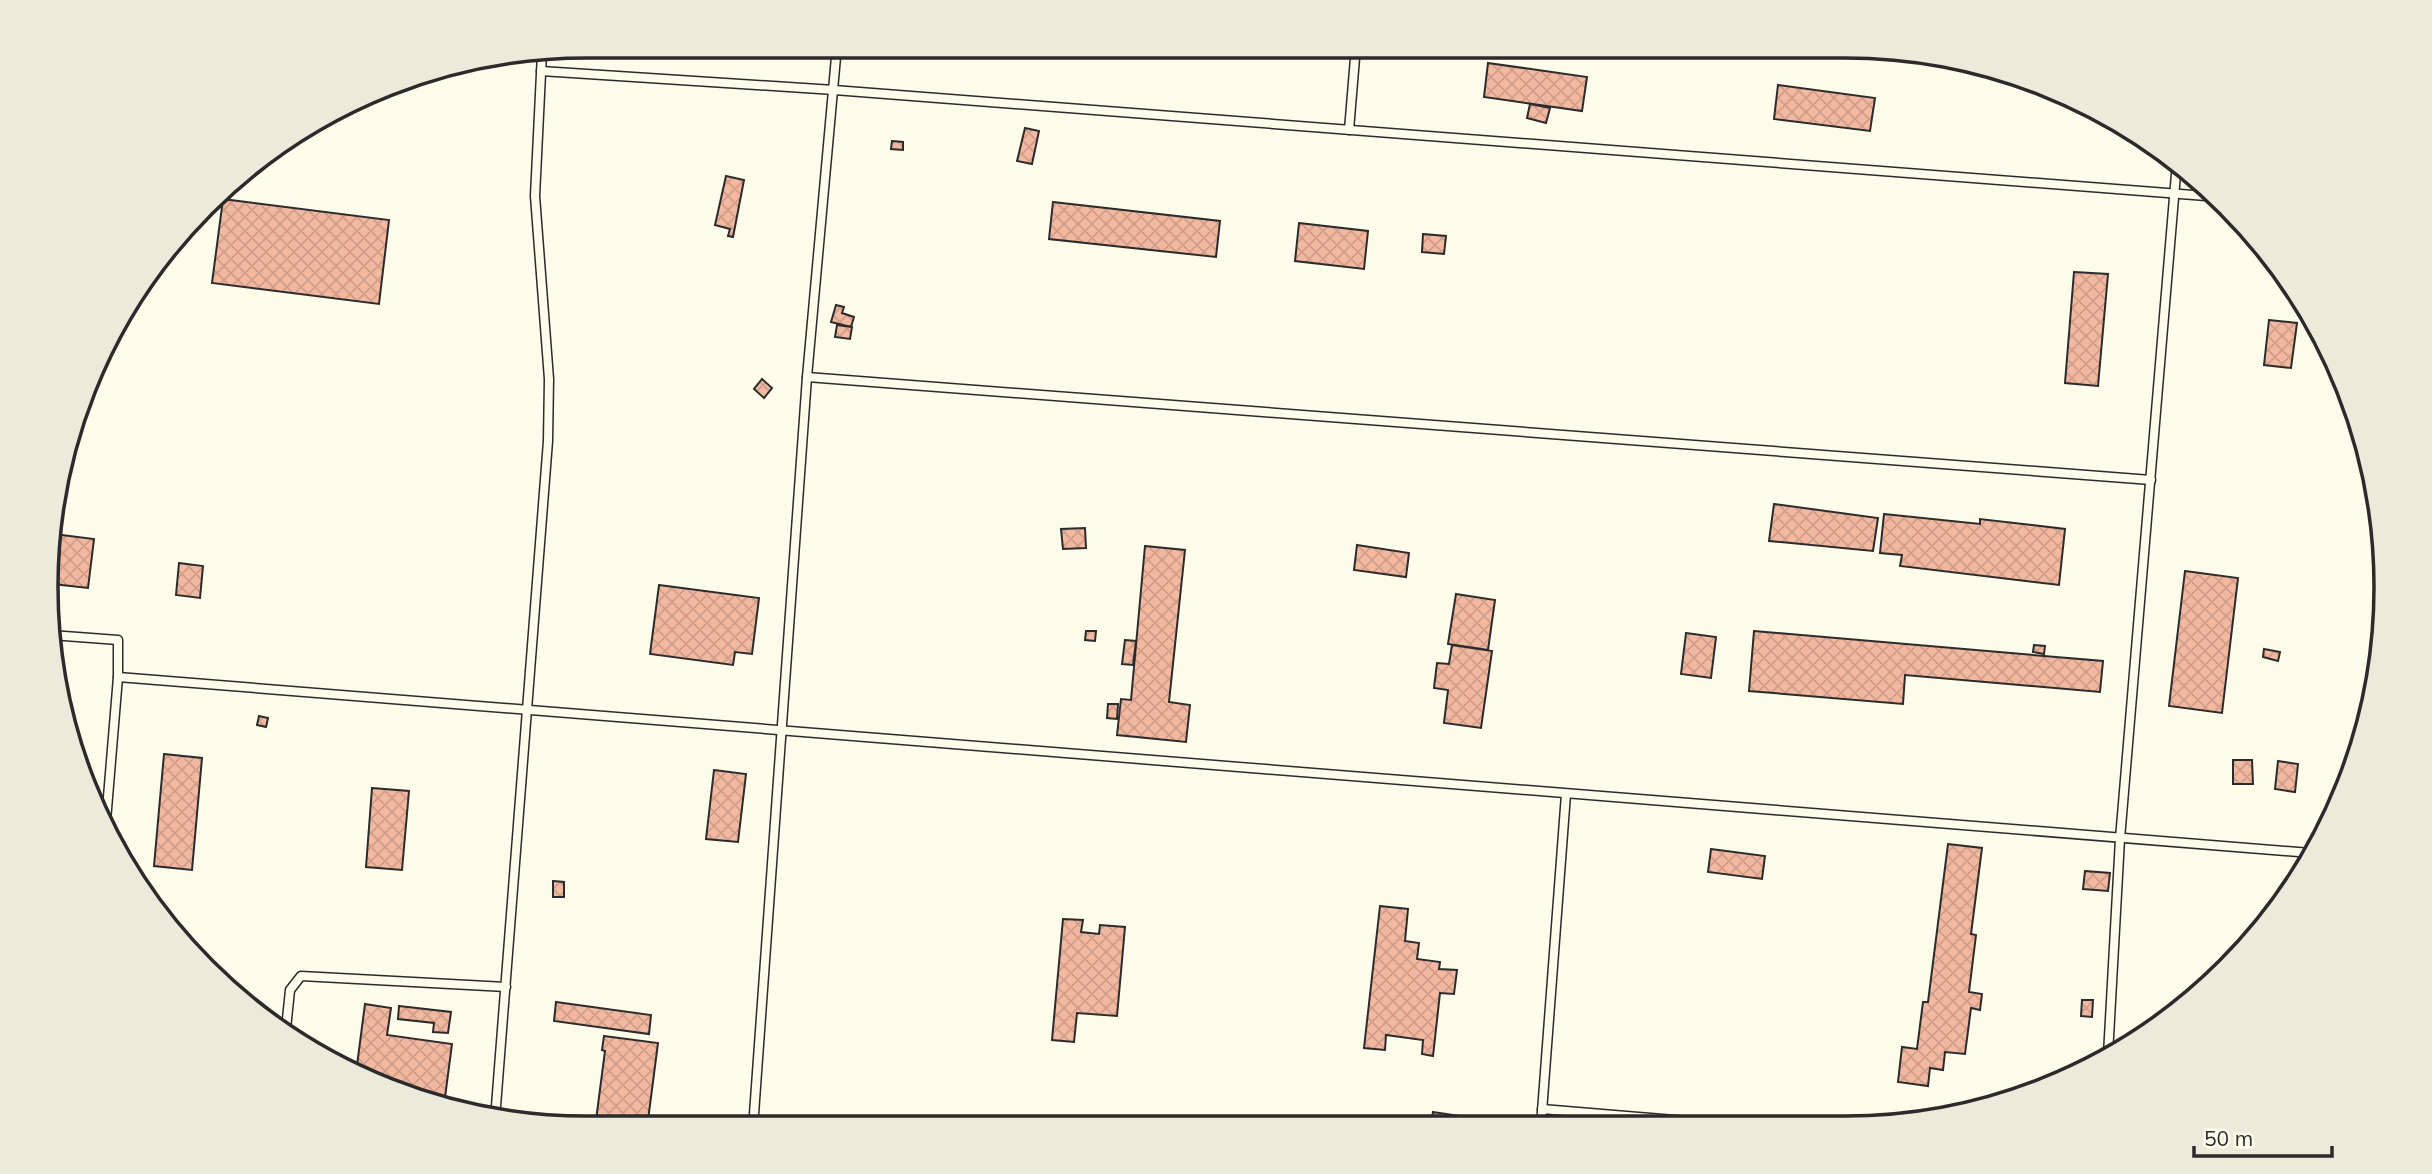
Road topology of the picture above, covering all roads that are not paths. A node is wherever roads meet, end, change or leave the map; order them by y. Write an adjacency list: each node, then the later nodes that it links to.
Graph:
1 (836, 58): 5 (lane)
2 (1355, 58): 6 (lane)
3 (542, 60): 4 (lane)
4 (541, 71): 5 (lane); 14 (lane)
5 (834, 90): 6 (lane); 10 (lane)
6 (1349, 130): 8 (lane)
7 (2176, 174): 8 (lane)
8 (2175, 194): 9 (lane); 11 (lane)
9 (2201, 196)
10 (807, 377): 11 (lane); 15 (lane)
11 (2151, 480): 18 (lane)
12 (60, 636): 13 (lane)
13 (118, 677): 14 (lane); 17 (lane)
14 (529, 709): 15 (lane); 20 (lane)
15 (781, 730): 16 (lane); 25 (lane)
16 (1566, 794): 18 (lane); 24 (lane)
17 (107, 810)
18 (2120, 839): 19 (lane); 22 (lane)
19 (2303, 852)
20 (506, 987): 21 (lane); 23 (lane)
21 (287, 1022)
22 (2109, 1046)
23 (496, 1108)
24 (1542, 1109): 26 (lane); 27 (lane)
25 (754, 1116)
26 (1542, 1116)
27 (1621, 1116)

